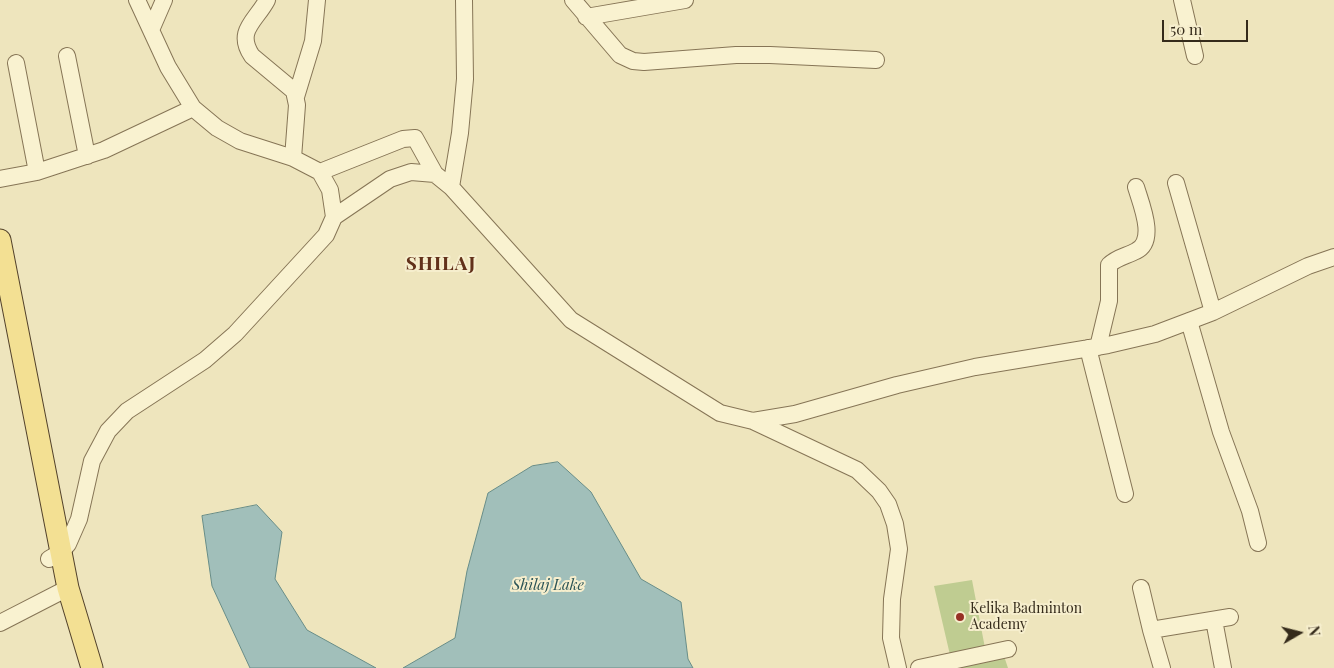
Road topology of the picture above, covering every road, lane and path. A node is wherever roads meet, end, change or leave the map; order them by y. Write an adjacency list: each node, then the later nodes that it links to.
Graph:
1 (137, 0): 10 (street)
2 (164, 0): 10 (street)
3 (267, 0): 15 (street)
4 (317, 0): 15 (street)
5 (464, 0): 24 (street)
6 (573, 0): 9 (street)
7 (685, 0): 9 (street)
8 (1182, 0): 12 (street)
9 (586, 17): 13 (street)
10 (151, 30): 16 (street)
11 (67, 56): 17 (street)
12 (1195, 56)
13 (876, 60)
14 (16, 63): 19 (street)
15 (296, 97): 18 (street)
16 (193, 108): 17 (street); 18 (street)
17 (87, 156): 19 (street)
18 (293, 158): 20 (street)
19 (37, 172): 22 (street)
20 (320, 172): 21 (street); 26 (street)
21 (435, 174): 24 (street); 26 (street)
22 (0, 179)
23 (1176, 183): 29 (street)
24 (452, 187): 33 (street)
25 (1136, 187): 32 (street)
26 (334, 217): 36 (street)
27 (0, 240): 36 (main road)
28 (1334, 257): 29 (street)
29 (1213, 312): 31 (street)
30 (0, 316): 36 (main road)
31 (1189, 321): 32 (street); 35 (street)
32 (1093, 348): 33 (street); 34 (street)
33 (753, 421): 44 (street)
34 (1126, 494)
35 (1258, 543)
36 (55, 555): 38 (main road)
37 (1141, 588): 40 (street)
38 (63, 591): 39 (street); 42 (main road); 43 (main road)
39 (0, 623)
40 (1151, 630): 46 (street); 47 (street)
41 (1008, 649): 45 (street)
42 (79, 668)
43 (92, 668)
44 (898, 668)
45 (919, 668)
46 (1162, 668)
47 (1223, 668)

